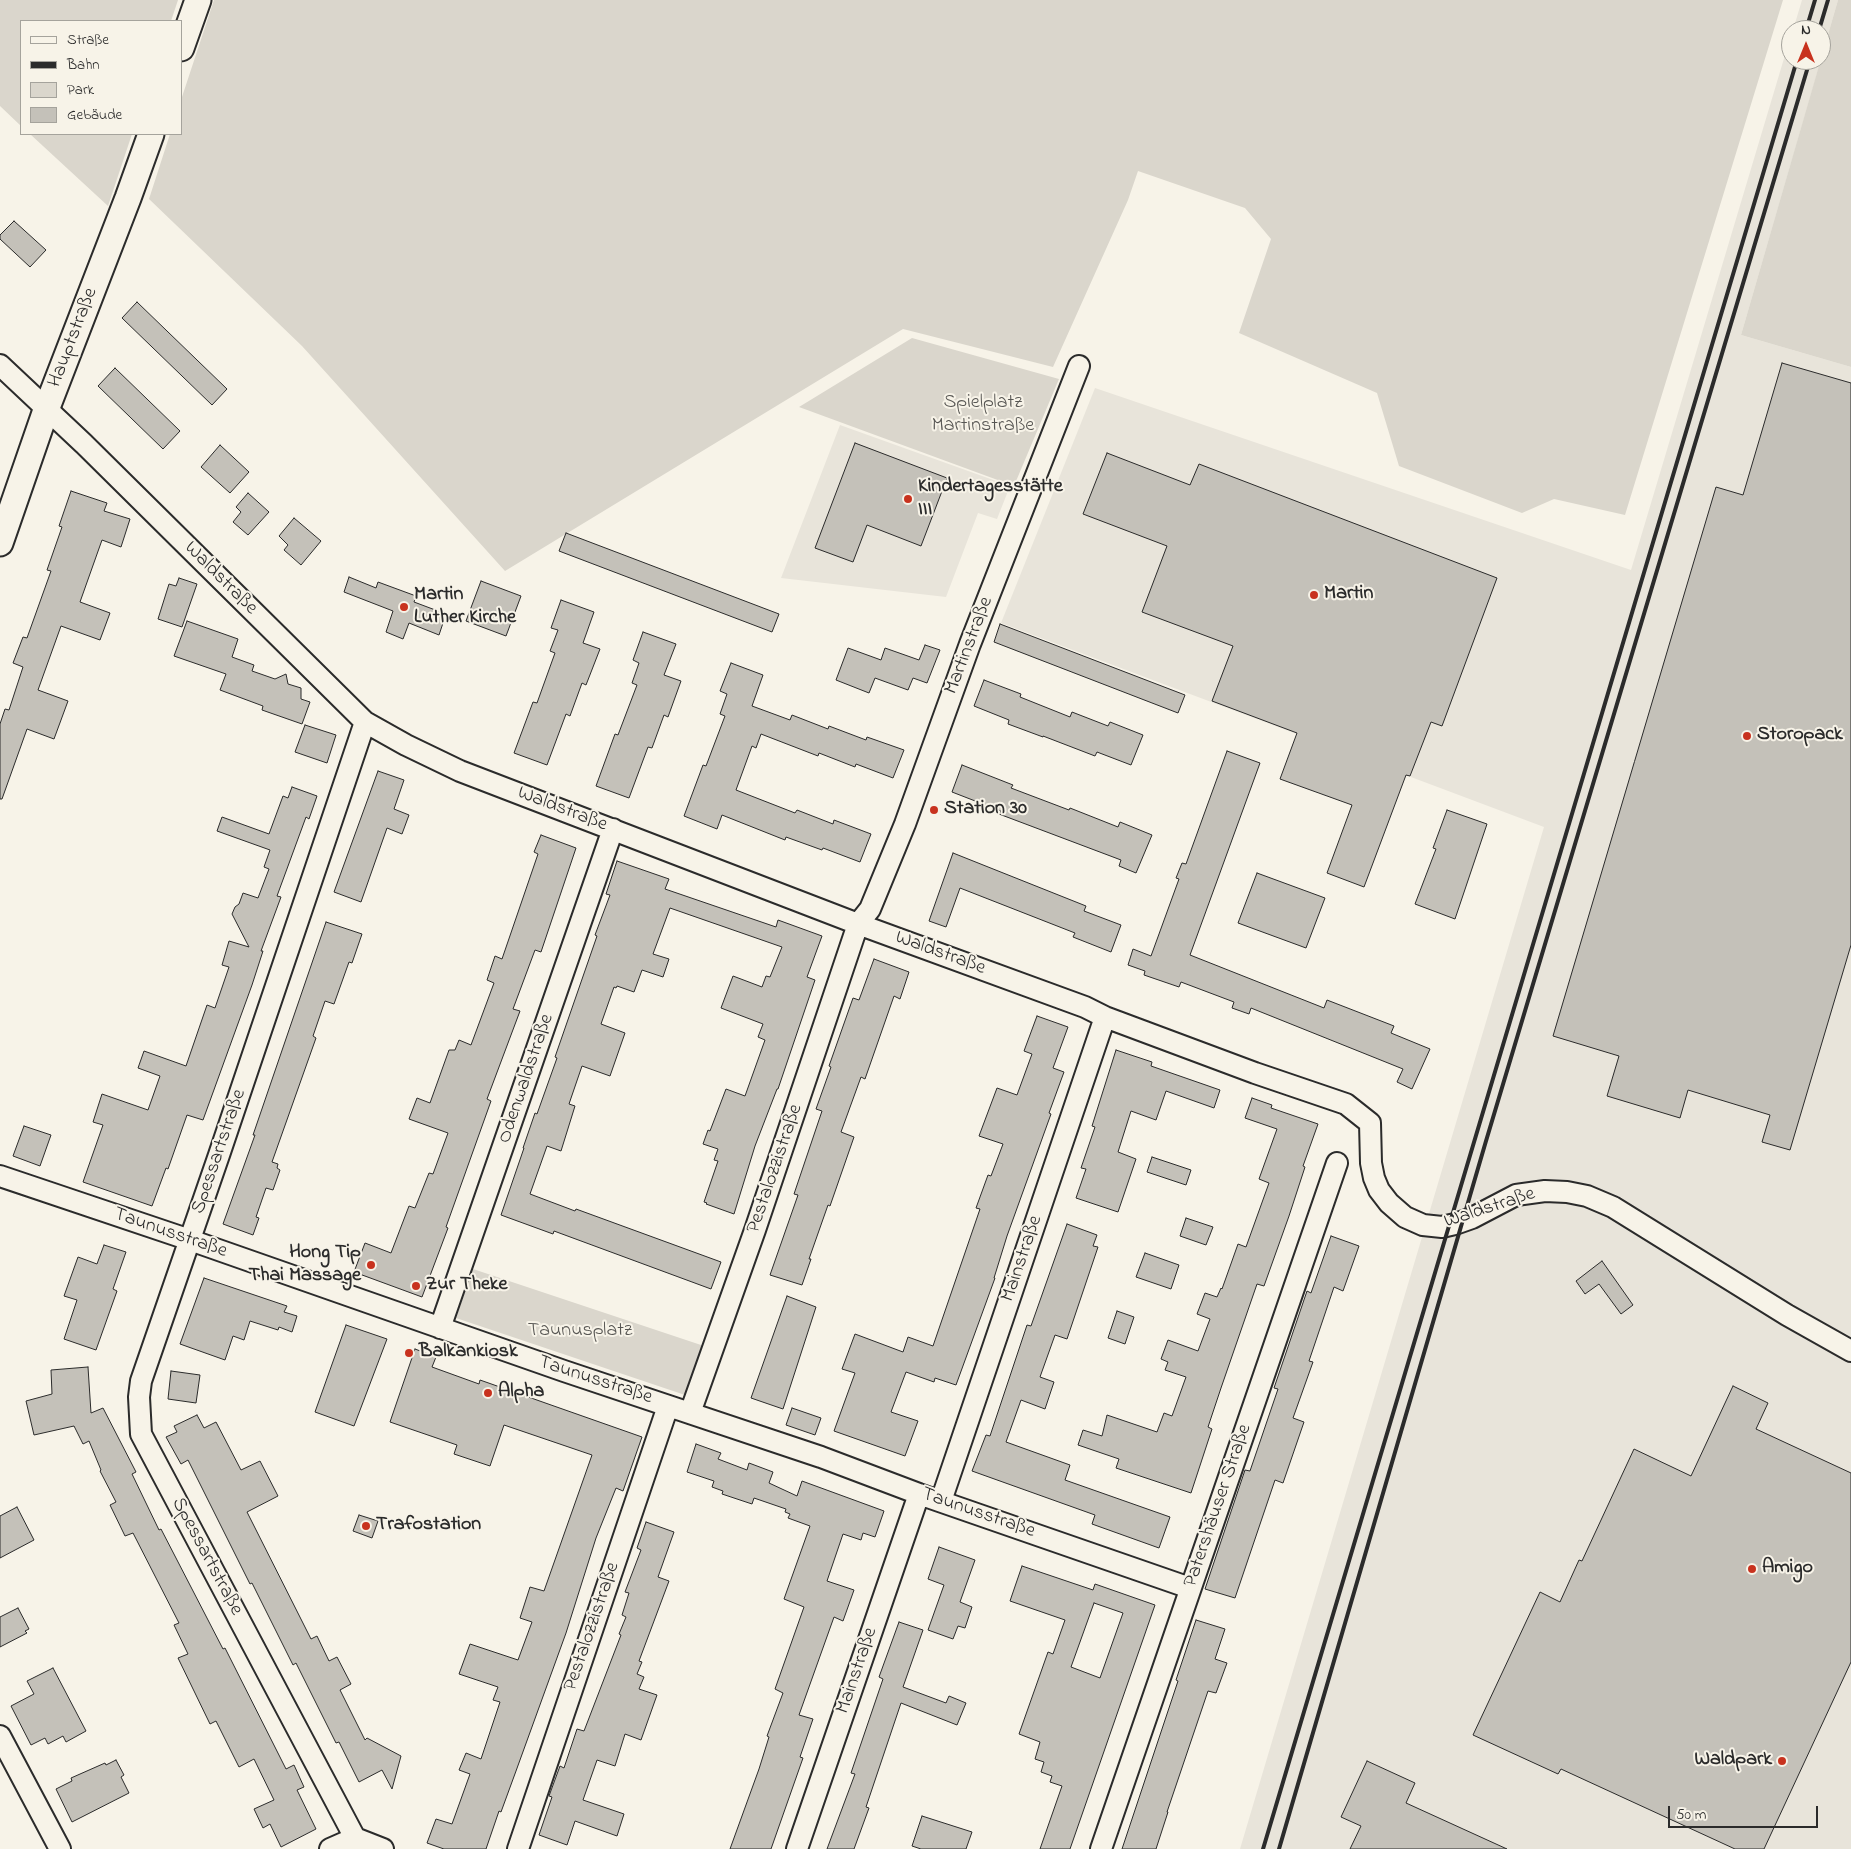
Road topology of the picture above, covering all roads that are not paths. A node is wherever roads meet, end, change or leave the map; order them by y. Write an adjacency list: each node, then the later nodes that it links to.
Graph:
1 (198, 0): 2 (main road)
2 (182, 45)
3 (151, 135): 6 (main road, Hauptstraße)
4 (0, 366): 6 (street, Waldstraße)
5 (1079, 366): 10 (street, Martinstraße)
6 (46, 410): 7 (main road, Hauptstraße); 8 (street, Waldstraße)
7 (0, 543)
8 (365, 722): 9 (street, Waldstraße); 14 (street, Spessartstraße)
9 (613, 829): 10 (street, Waldstraße); 15 (street, Odenwaldstraße)
10 (858, 924): 11 (street, Waldstraße); 18 (street, Pestalozzistraße)
11 (1105, 1017): 16 (street, Waldstraße); 20 (street, Mainstraße)
12 (1337, 1162): 21 (street, Patershäuser Straße)
13 (0, 1176): 14 (street, Taunusstraße)
14 (190, 1240): 15 (street, Taunusstraße); 23 (street, Spessartstraße)
15 (440, 1328): 17 (street, Taunusstraße)
16 (1851, 1351)
17 (668, 1406): 18 (street, Taunusstraße); 27 (street, Pestalozzistraße)
18 (690, 1413): 19 (street, Taunusstraße)
19 (919, 1494): 20 (street, Taunusstraße); 28 (street, Mainstraße)
20 (941, 1501): 21 (street, Taunusstraße)
21 (1190, 1588): 29 (street, Patershäuser Straße)
22 (0, 1736): 24 (street)
23 (355, 1838): 25 (street); 26 (street)
24 (60, 1849)
25 (330, 1849)
26 (382, 1849)
27 (518, 1849)
28 (797, 1849)
29 (1101, 1849)

